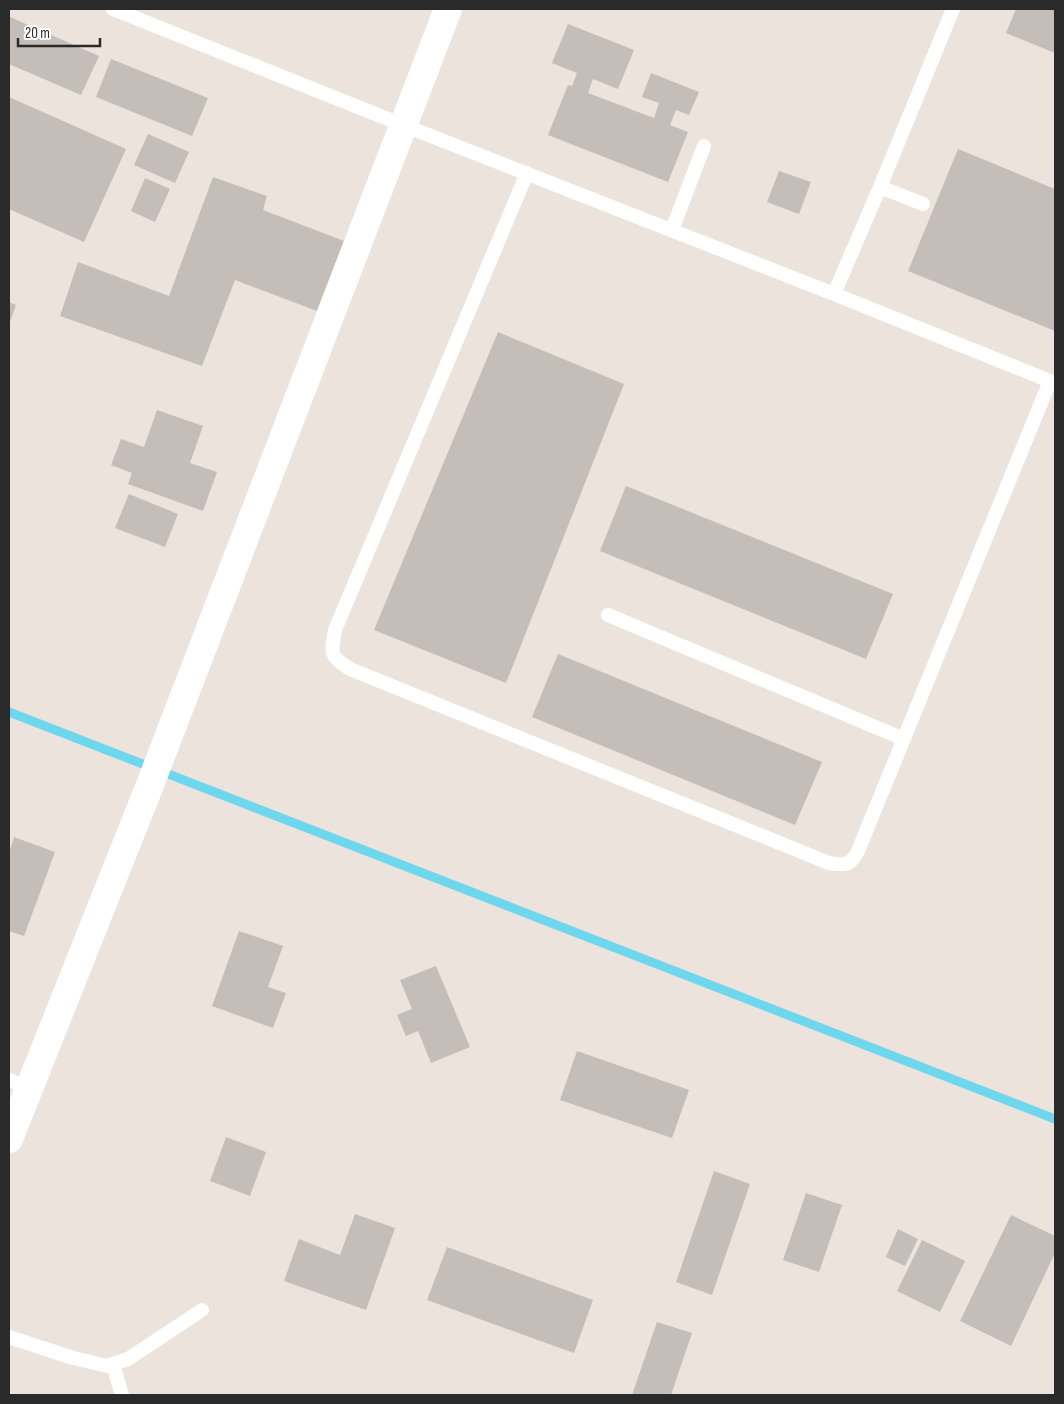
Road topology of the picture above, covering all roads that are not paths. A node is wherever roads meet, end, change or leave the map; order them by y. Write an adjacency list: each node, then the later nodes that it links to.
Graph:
1 (113, 9): 4 (lane)
2 (448, 9): 4 (street)
3 (953, 9): 7 (lane)
4 (403, 125): 6 (lane); 14 (street)
5 (704, 146): 9 (lane)
6 (527, 173): 9 (lane); 13 (lane)
7 (880, 187): 8 (lane); 10 (lane)
8 (923, 204)
9 (672, 230): 10 (lane)
10 (834, 294): 11 (lane)
11 (1052, 382): 13 (lane)
12 (608, 615): 13 (lane)
13 (904, 739)
14 (19, 1084): 15 (street)
15 (9, 1139)
16 (202, 1310): 18 (lane)
17 (9, 1337): 18 (lane)
18 (113, 1365): 19 (lane)
19 (122, 1395)

